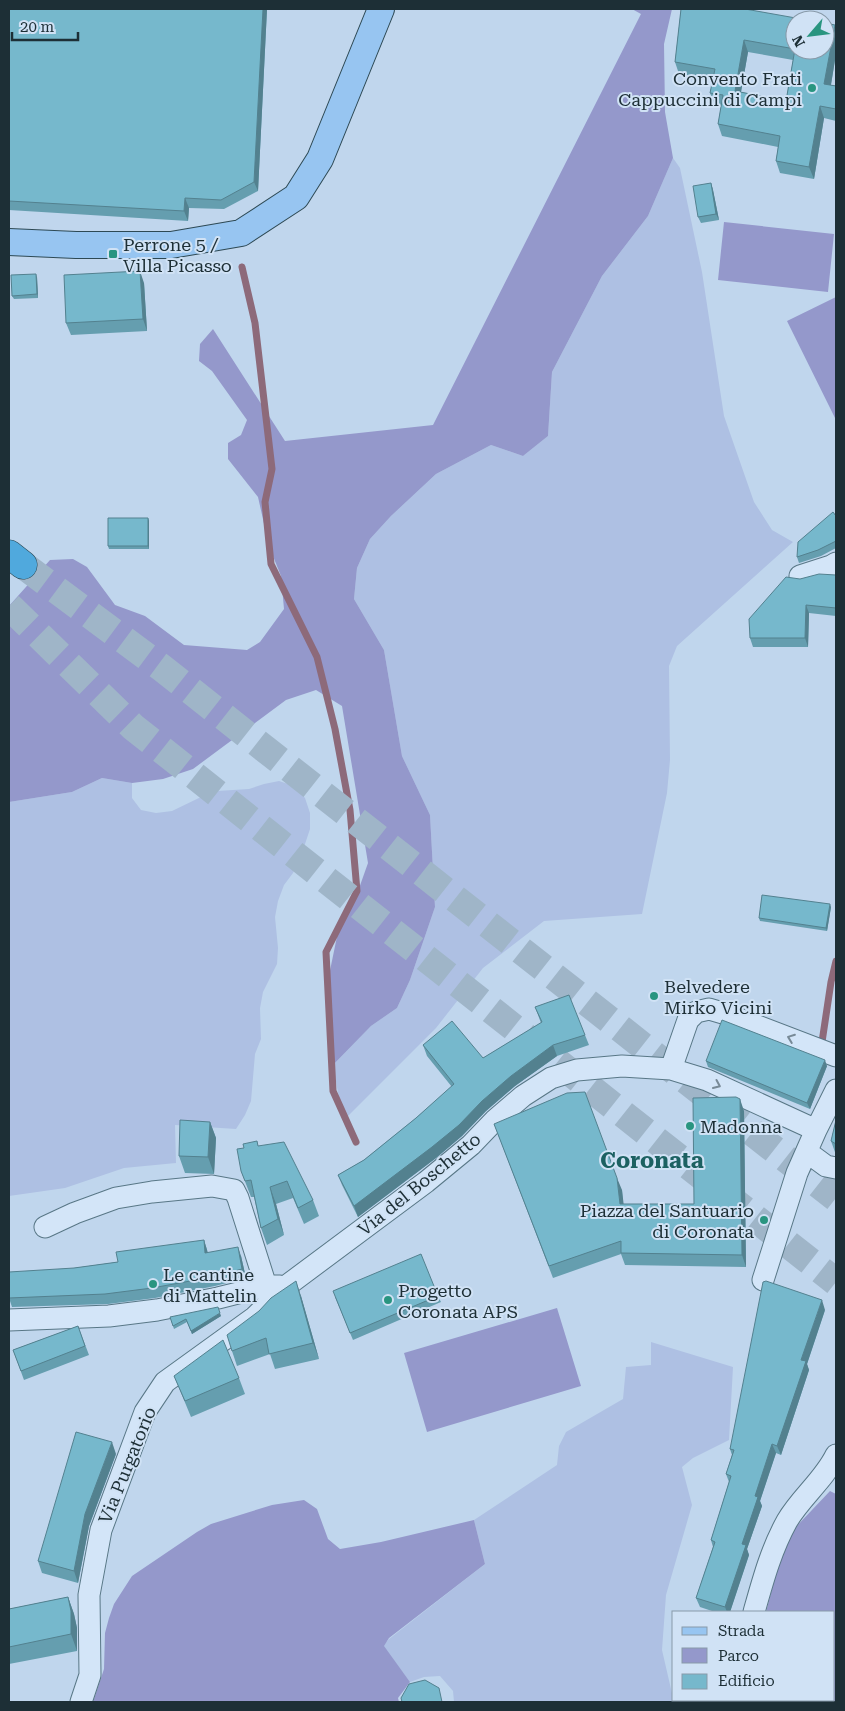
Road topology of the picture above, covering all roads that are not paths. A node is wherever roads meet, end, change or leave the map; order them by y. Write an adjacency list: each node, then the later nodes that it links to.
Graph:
1 (381, 9): 2 (main road)
2 (9, 242)
3 (836, 563): 4 (street)
4 (800, 576)
5 (836, 1056): 6 (street, one-way to 6)
6 (671, 1069): 8 (street, Via del Boschetto, one-way to 8); 13 (street, Via del Boschetto)
7 (836, 1090): 8 (street)
8 (816, 1130): 9 (street)
9 (807, 1152): 10 (street); 12 (street)
10 (836, 1168)
11 (45, 1227): 13 (street)
12 (763, 1280)
13 (276, 1286): 14 (street, Via del Boschetto); 17 (street, Via Purgatorio)
14 (9, 1320)
15 (836, 1455): 16 (street)
16 (754, 1611)
17 (81, 1702)

